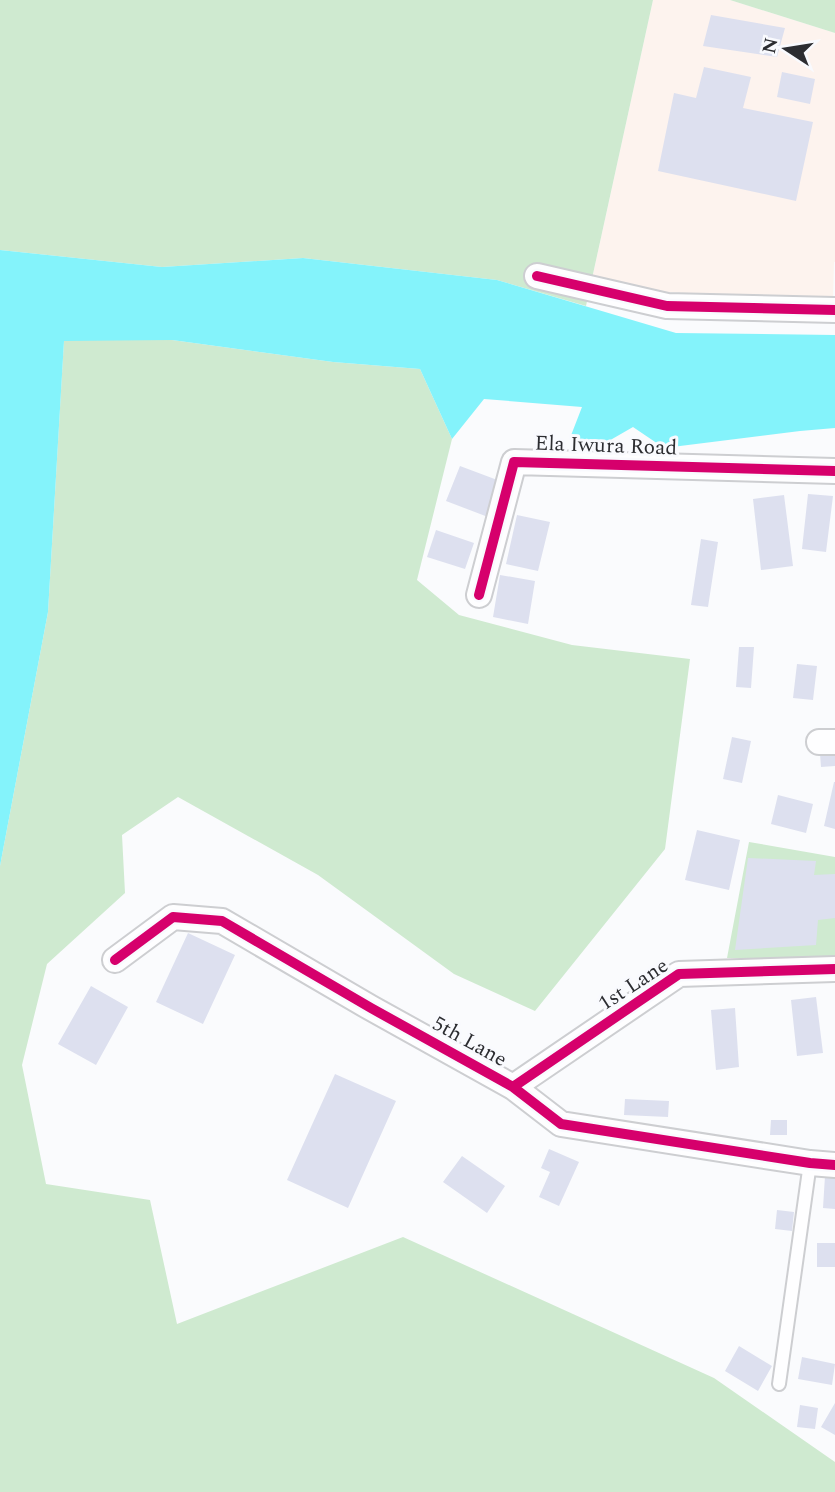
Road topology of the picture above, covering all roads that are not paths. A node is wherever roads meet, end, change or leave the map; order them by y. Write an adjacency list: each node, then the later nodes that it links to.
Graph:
1 (537, 276): 2 (street)
2 (835, 310)
3 (835, 471): 4 (street, Ela Iwura Road)
4 (479, 595)
5 (115, 960): 7 (street, 5th Lane)
6 (835, 969): 7 (street, 1st Lane)
7 (513, 1087): 8 (street, 5th Lane)
8 (810, 1163): 9 (street, 5th Lane); 10 (lane)
9 (835, 1165)
10 (779, 1384)

